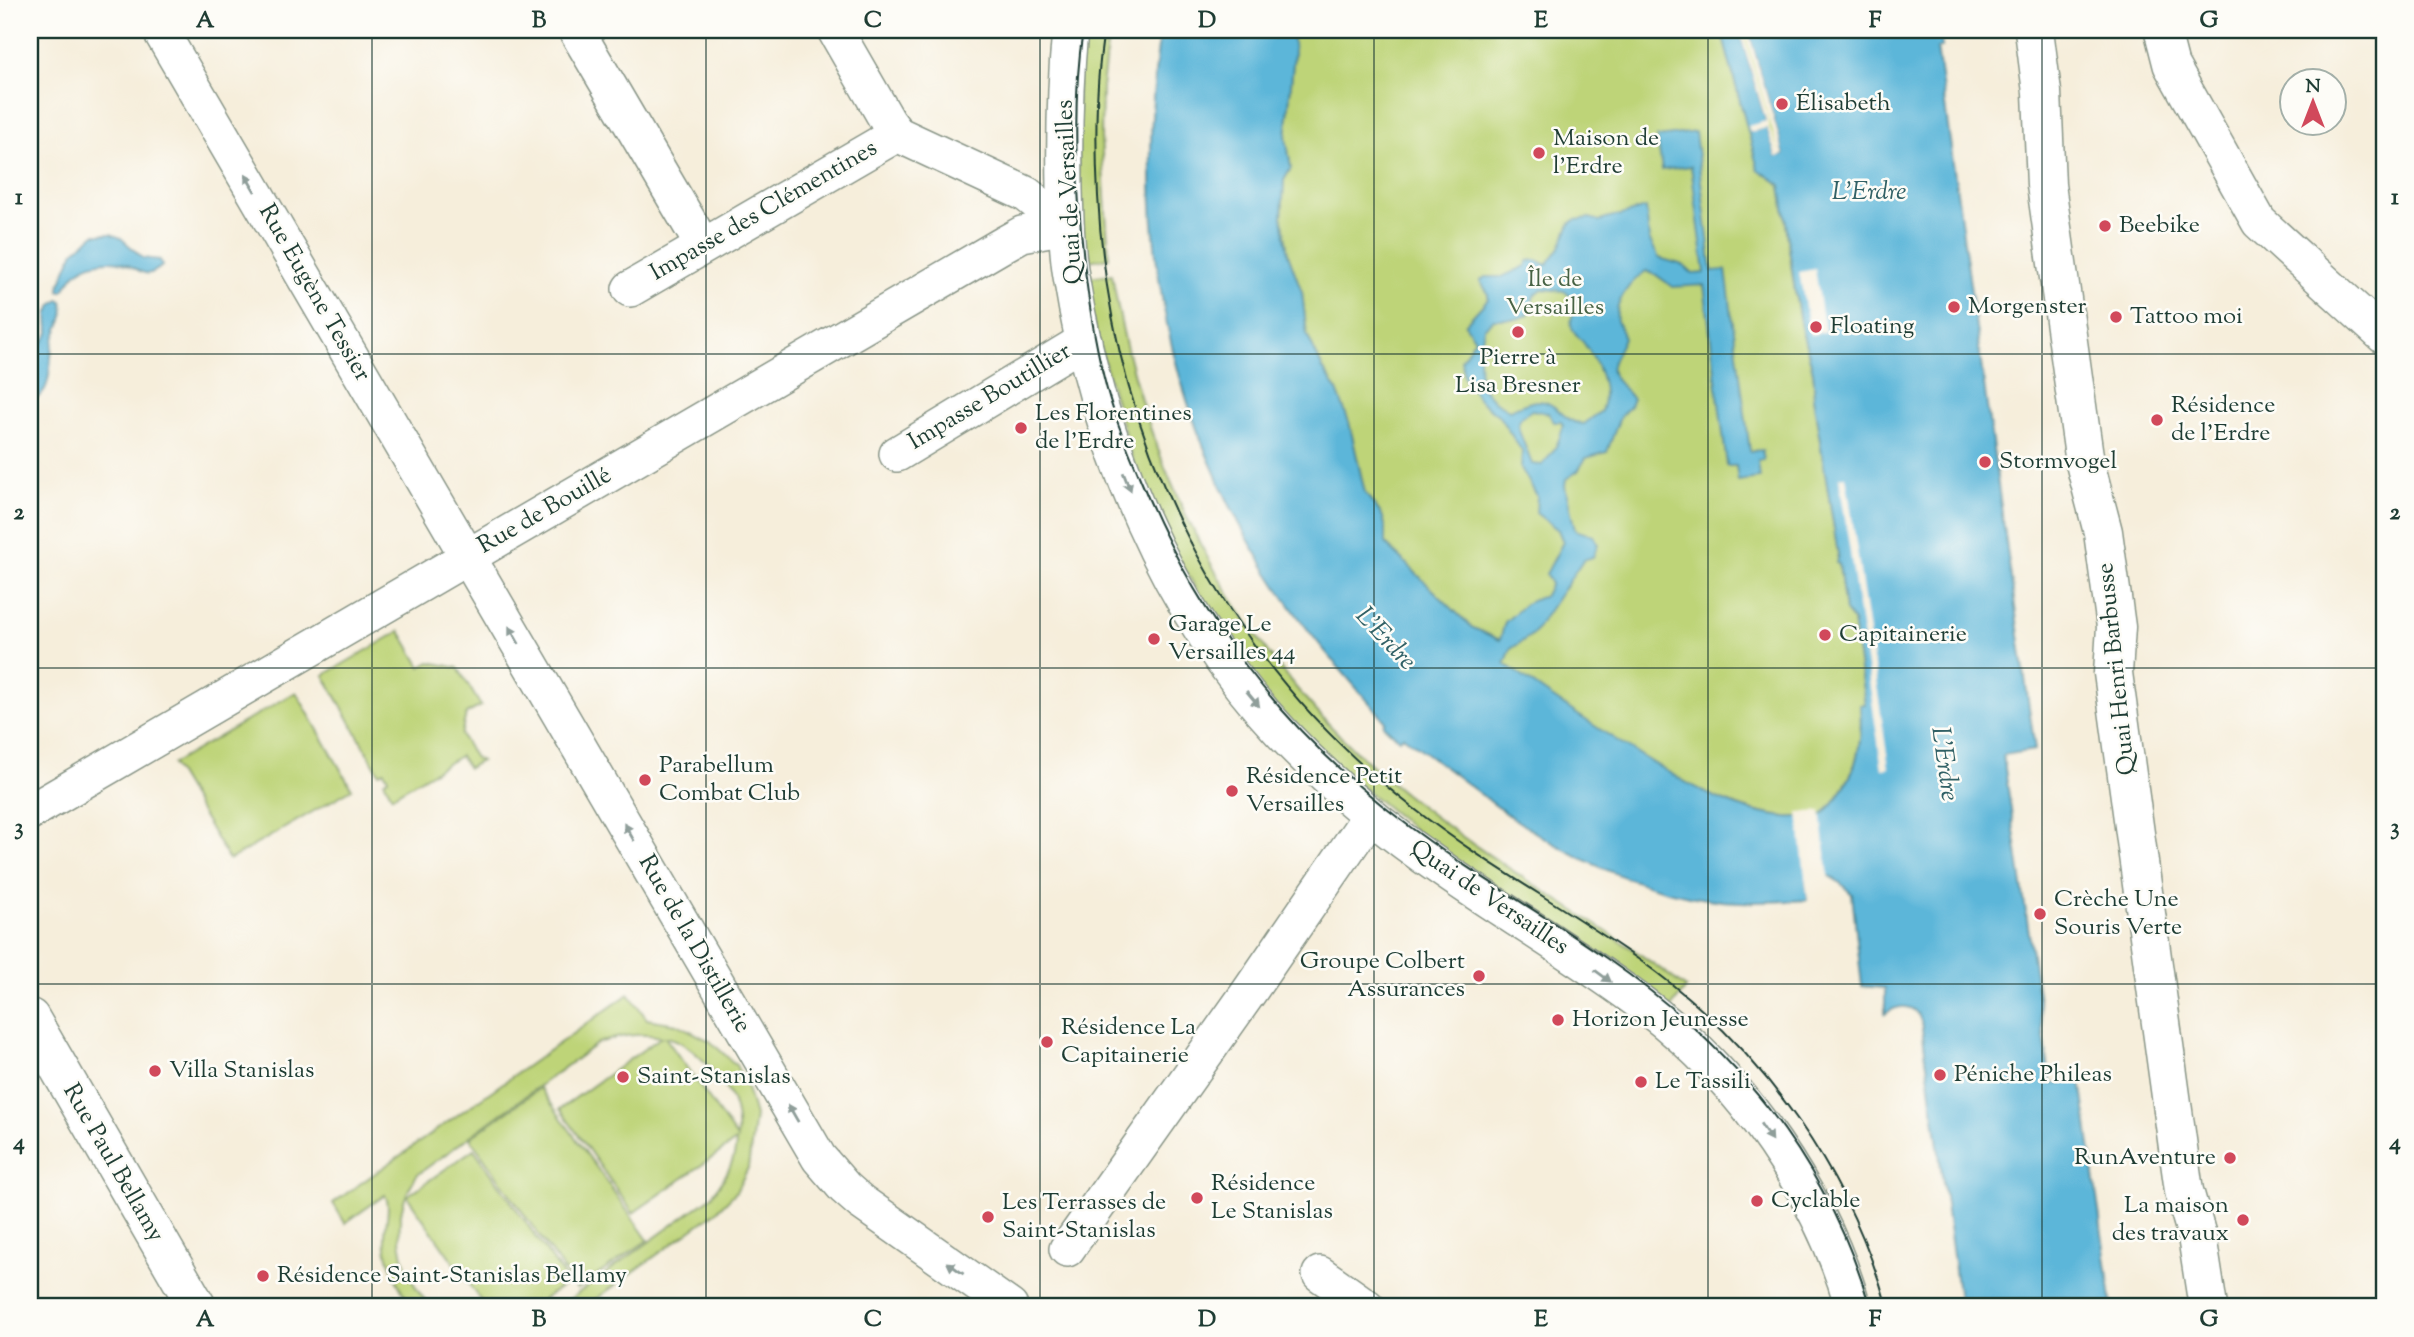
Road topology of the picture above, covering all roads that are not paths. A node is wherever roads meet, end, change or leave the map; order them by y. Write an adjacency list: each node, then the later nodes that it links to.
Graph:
1 (160, 30): 14 (street, Rue Eugène Tessier, one-way to 1)
2 (576, 30): 9 (street)
3 (835, 30): 7 (street)
4 (1070, 30): 8 (street, Quai de Versailles)
5 (2034, 30): 24 (street, Quai Henri Barbusse)
6 (2162, 30): 11 (street)
7 (897, 134): 8 (street); 9 (street, Impasse des Clémentines)
8 (1066, 226): 12 (street, Quai de Versailles); 14 (street, Rue de Bouillé)
9 (703, 246): 10 (street, Impasse des Clémentines)
10 (630, 289)
11 (2384, 336)
12 (1084, 341): 13 (street, Impasse Boutillier); 16 (street, Quai de Versailles, one-way to 16)
13 (897, 454)
14 (468, 556): 15 (street, Rue de Bouillé); 21 (street, Rue de la Distillerie, one-way to 14)
15 (30, 812)
16 (1370, 816): 18 (street); 23 (street, Quai de Versailles, one-way to 23)
17 (30, 1018): 20 (street, Rue Paul Bellamy)
18 (1067, 1249)
19 (1320, 1274): 22 (street)
20 (197, 1307)
21 (1010, 1307)
22 (1367, 1307)
23 (1853, 1307)
24 (2208, 1307)

